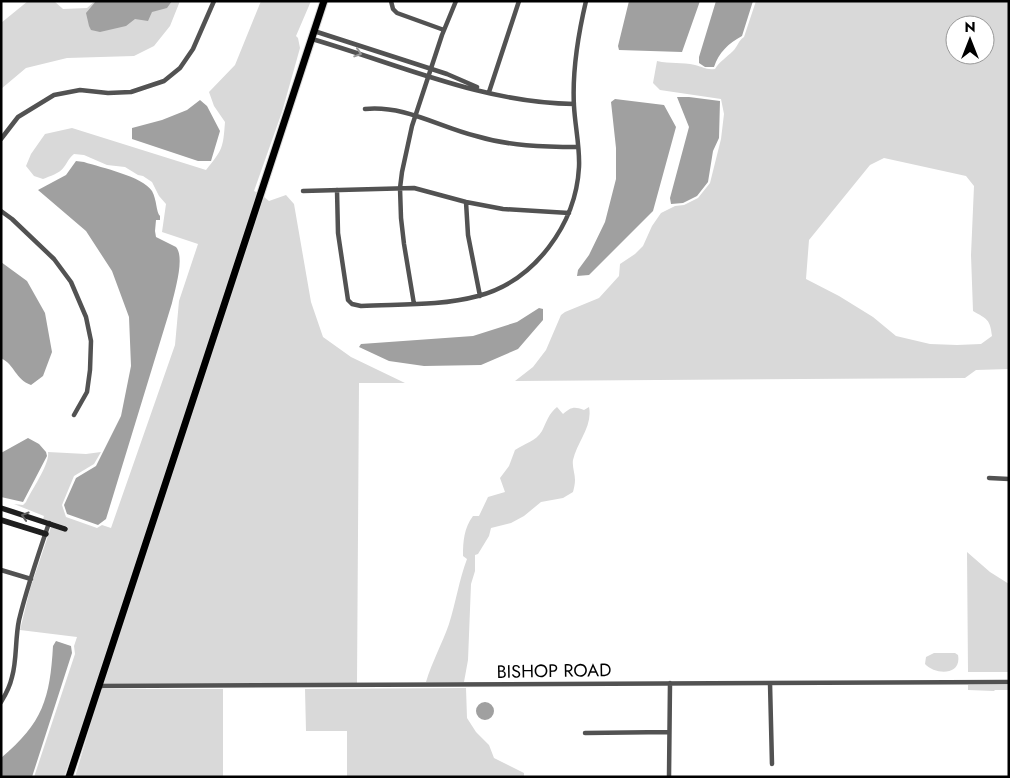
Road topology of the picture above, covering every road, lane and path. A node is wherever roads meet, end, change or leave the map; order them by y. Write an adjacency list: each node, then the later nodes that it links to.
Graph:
1 (214, 1): 16 (street)
2 (324, 1): 8 (main road)
3 (391, 1): 7 (street)
4 (456, 1): 7 (street)
5 (519, 1): 12 (street)
6 (586, 1): 13 (street)
7 (444, 30): 10 (street)
8 (314, 31): 9 (main road); 10 (street)
9 (312, 39): 11 (street, one-way to 11); 39 (main road)
10 (431, 69): 11 (street); 12 (street)
11 (428, 76): 12 (street); 15 (street)
12 (489, 92): 13 (street)
13 (574, 104): 17 (street)
14 (365, 109): 15 (street)
15 (415, 115): 17 (street); 18 (street)
16 (1, 139)
17 (578, 147): 23 (street)
18 (400, 188): 20 (street); 21 (street); 25 (street)
19 (303, 190): 20 (street)
20 (338, 190): 25 (street)
21 (466, 202): 23 (street); 24 (street)
22 (1, 212): 26 (street)
23 (569, 214): 24 (street)
24 (480, 296): 25 (street)
25 (414, 304)
26 (74, 415)
27 (989, 478): 28 (street)
28 (1009, 479)
29 (1, 508): 31 (street, one-way to 29)
30 (1, 520): 33 (street)
31 (49, 523): 32 (street); 33 (street)
32 (65, 529)
33 (46, 534): 35 (street)
34 (1, 570): 35 (street)
35 (31, 579): 40 (street)
36 (1009, 682): 37 (street, BISHOP ROAD)
37 (770, 683): 38 (street, BISHOP ROAD); 43 (street)
38 (670, 684): 39 (street, BISHOP ROAD); 41 (street)
39 (99, 686): 44 (main road)
40 (1, 702)
41 (669, 732): 42 (street); 45 (street)
42 (585, 733)
43 (772, 764)
44 (69, 777)
45 (669, 777)

